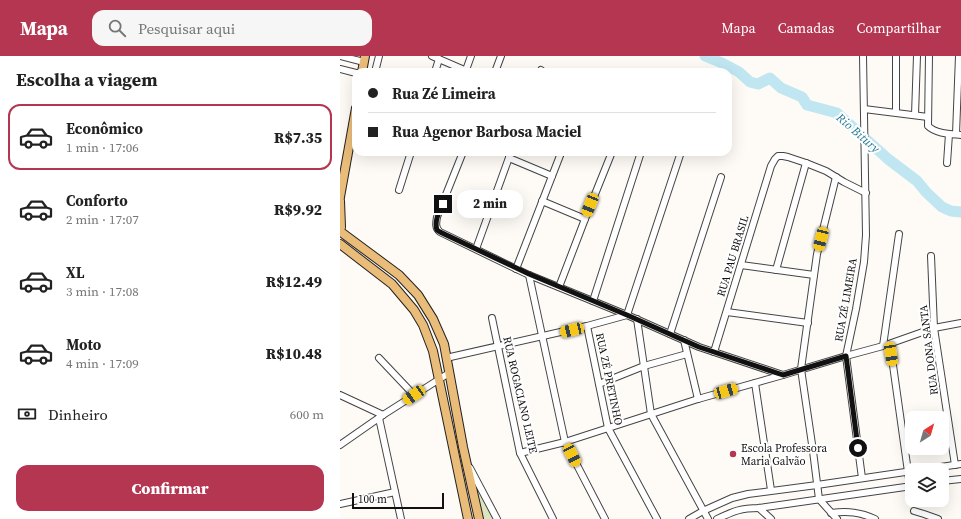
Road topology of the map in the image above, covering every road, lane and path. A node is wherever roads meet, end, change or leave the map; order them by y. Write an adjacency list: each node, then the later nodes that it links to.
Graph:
1 (340, 56): 12 (street)
2 (379, 56): 13 (street)
3 (432, 56): 11 (street)
4 (471, 56): 16 (street)
5 (501, 56): 17 (street)
6 (863, 56): 20 (street, RUA ZÉ LIMEIRA)
7 (896, 56): 21 (street)
8 (917, 56): 22 (street)
9 (929, 56): 23 (street)
10 (958, 56): 19 (street)
11 (439, 59): 14 (street); 15 (street)
12 (362, 66): 18 (street)
13 (374, 68)
14 (436, 68)
15 (461, 68)
16 (469, 68)
17 (496, 68)
18 (340, 69)
19 (959, 89): 25 (street)
20 (864, 108): 21 (street); 40 (street, RUA ZÉ LIMEIRA)
21 (896, 112): 22 (street)
22 (915, 115): 23 (street)
23 (928, 120): 25 (street)
24 (352, 130): 41 (main road)
25 (955, 134): 35 (street)
26 (410, 156): 39 (street)
27 (461, 156): 48 (street)
28 (510, 156): 48 (street)
29 (512, 156): 36 (street)
30 (560, 156): 36 (street)
31 (610, 156): 44 (street)
32 (640, 156): 58 (street)
33 (680, 156): 60 (street)
34 (806, 163): 38 (street); 50 (street, RUA PAU BRASIL); 52 (street)
35 (948, 163)
36 (552, 176): 43 (street)
37 (721, 177): 67 (street)
38 (836, 177): 40 (street); 54 (street)
39 (399, 190)
40 (866, 192): 76 (street, RUA ZÉ LIMEIRA)
41 (340, 197)
42 (340, 201): 45 (main road)
43 (542, 201): 44 (street); 51 (street)
44 (585, 219): 57 (street)
45 (340, 230): 55 (main road)
46 (899, 234): 70 (street)
47 (340, 244): 56 (main road)
48 (476, 249): 51 (street)
49 (932, 256): 66 (street, RUA DONA SANTA)
50 (741, 265): 52 (street); 59 (street, RUA PAU BRASIL)
51 (516, 269): 53 (street)
52 (776, 270): 54 (street)
53 (529, 274): 57 (street); 68 (street)
54 (814, 275): 63 (street)
55 (400, 276): 56 (main road); 71 (main road)
56 (392, 284): 73 (main road)
57 (560, 287): 58 (street)
58 (593, 301): 60 (street)
59 (726, 312): 63 (street); 74 (street, RUA PAU BRASIL)
60 (627, 315): 62 (street); 65 (street)
61 (492, 318): 72 (street, RUA ROGACIANO LEITE)
62 (637, 319): 67 (street); 79 (street)
63 (808, 323): 80 (street)
64 (961, 323): 66 (street)
65 (587, 326): 68 (street); 85 (street, RUA ZÉ PRETINHO)
66 (934, 328): 70 (street); 99 (street, RUA DONA SANTA)
67 (670, 334): 69 (street)
68 (542, 337): 72 (street); 92 (street)
69 (684, 340): 74 (street); 75 (street)
70 (886, 345): 76 (street); 98 (street)
71 (444, 347): 73 (main road); 78 (main road)
72 (498, 347): 78 (street); 96 (street, RUA ROGACIANO LEITE)
73 (433, 351): 83 (main road)
74 (714, 352): 82 (street)
75 (687, 354): 79 (street); 88 (street)
76 (846, 356): 80 (street); 101 (street, RUA ZÉ LIMEIRA)
77 (379, 358): 87 (street)
78 (446, 358): 81 (main road)
79 (644, 366): 85 (street); 89 (street)
80 (801, 369): 82 (street); 104 (street)
81 (449, 373): 83 (street); 94 (main road)
82 (783, 375): 84 (street)
83 (439, 380): 87 (street); 95 (main road)
84 (755, 383): 88 (street); 106 (street)
85 (599, 384): 91 (street, RUA ZÉ PRETINHO)
86 (340, 395): 90 (street)
87 (414, 395): 90 (street)
88 (698, 399): 89 (street)
89 (651, 414): 91 (street); 111 (street)
90 (381, 417): 93 (street); 107 (street)
91 (608, 428): 92 (street); 121 (street, RUA ZÉ PRETINHO)
92 (565, 442): 96 (street); 120 (street)
93 (340, 445)
94 (463, 447): 95 (main road); 97 (main road)
95 (454, 449): 116 (main road)
96 (520, 453): 119 (street, RUA ROGACIANO LEITE)
97 (467, 463): 117 (main road); 118 (street)
98 (908, 463)
99 (958, 465)
100 (905, 473): 101 (street)
101 (862, 478): 104 (street)
102 (961, 479): 103 (street)
103 (949, 480)
104 (817, 485): 106 (street); 108 (street)
105 (905, 487): 108 (street)
106 (772, 490): 111 (street)
107 (395, 492): 109 (street); 115 (street)
108 (819, 499): 110 (street); 113 (street)
109 (340, 504)
110 (759, 508): 123 (street); 124 (street)
111 (703, 511): 114 (street); 122 (street)
112 (914, 511): 127 (street)
113 (831, 513): 125 (street); 126 (street)
114 (708, 518)
115 (401, 519)
116 (468, 519)
117 (479, 519)
118 (497, 519)
119 (553, 519)
120 (605, 519)
121 (657, 519)
122 (689, 519)
123 (717, 519)
124 (771, 519)
125 (837, 519)
126 (875, 519)
127 (938, 519)

